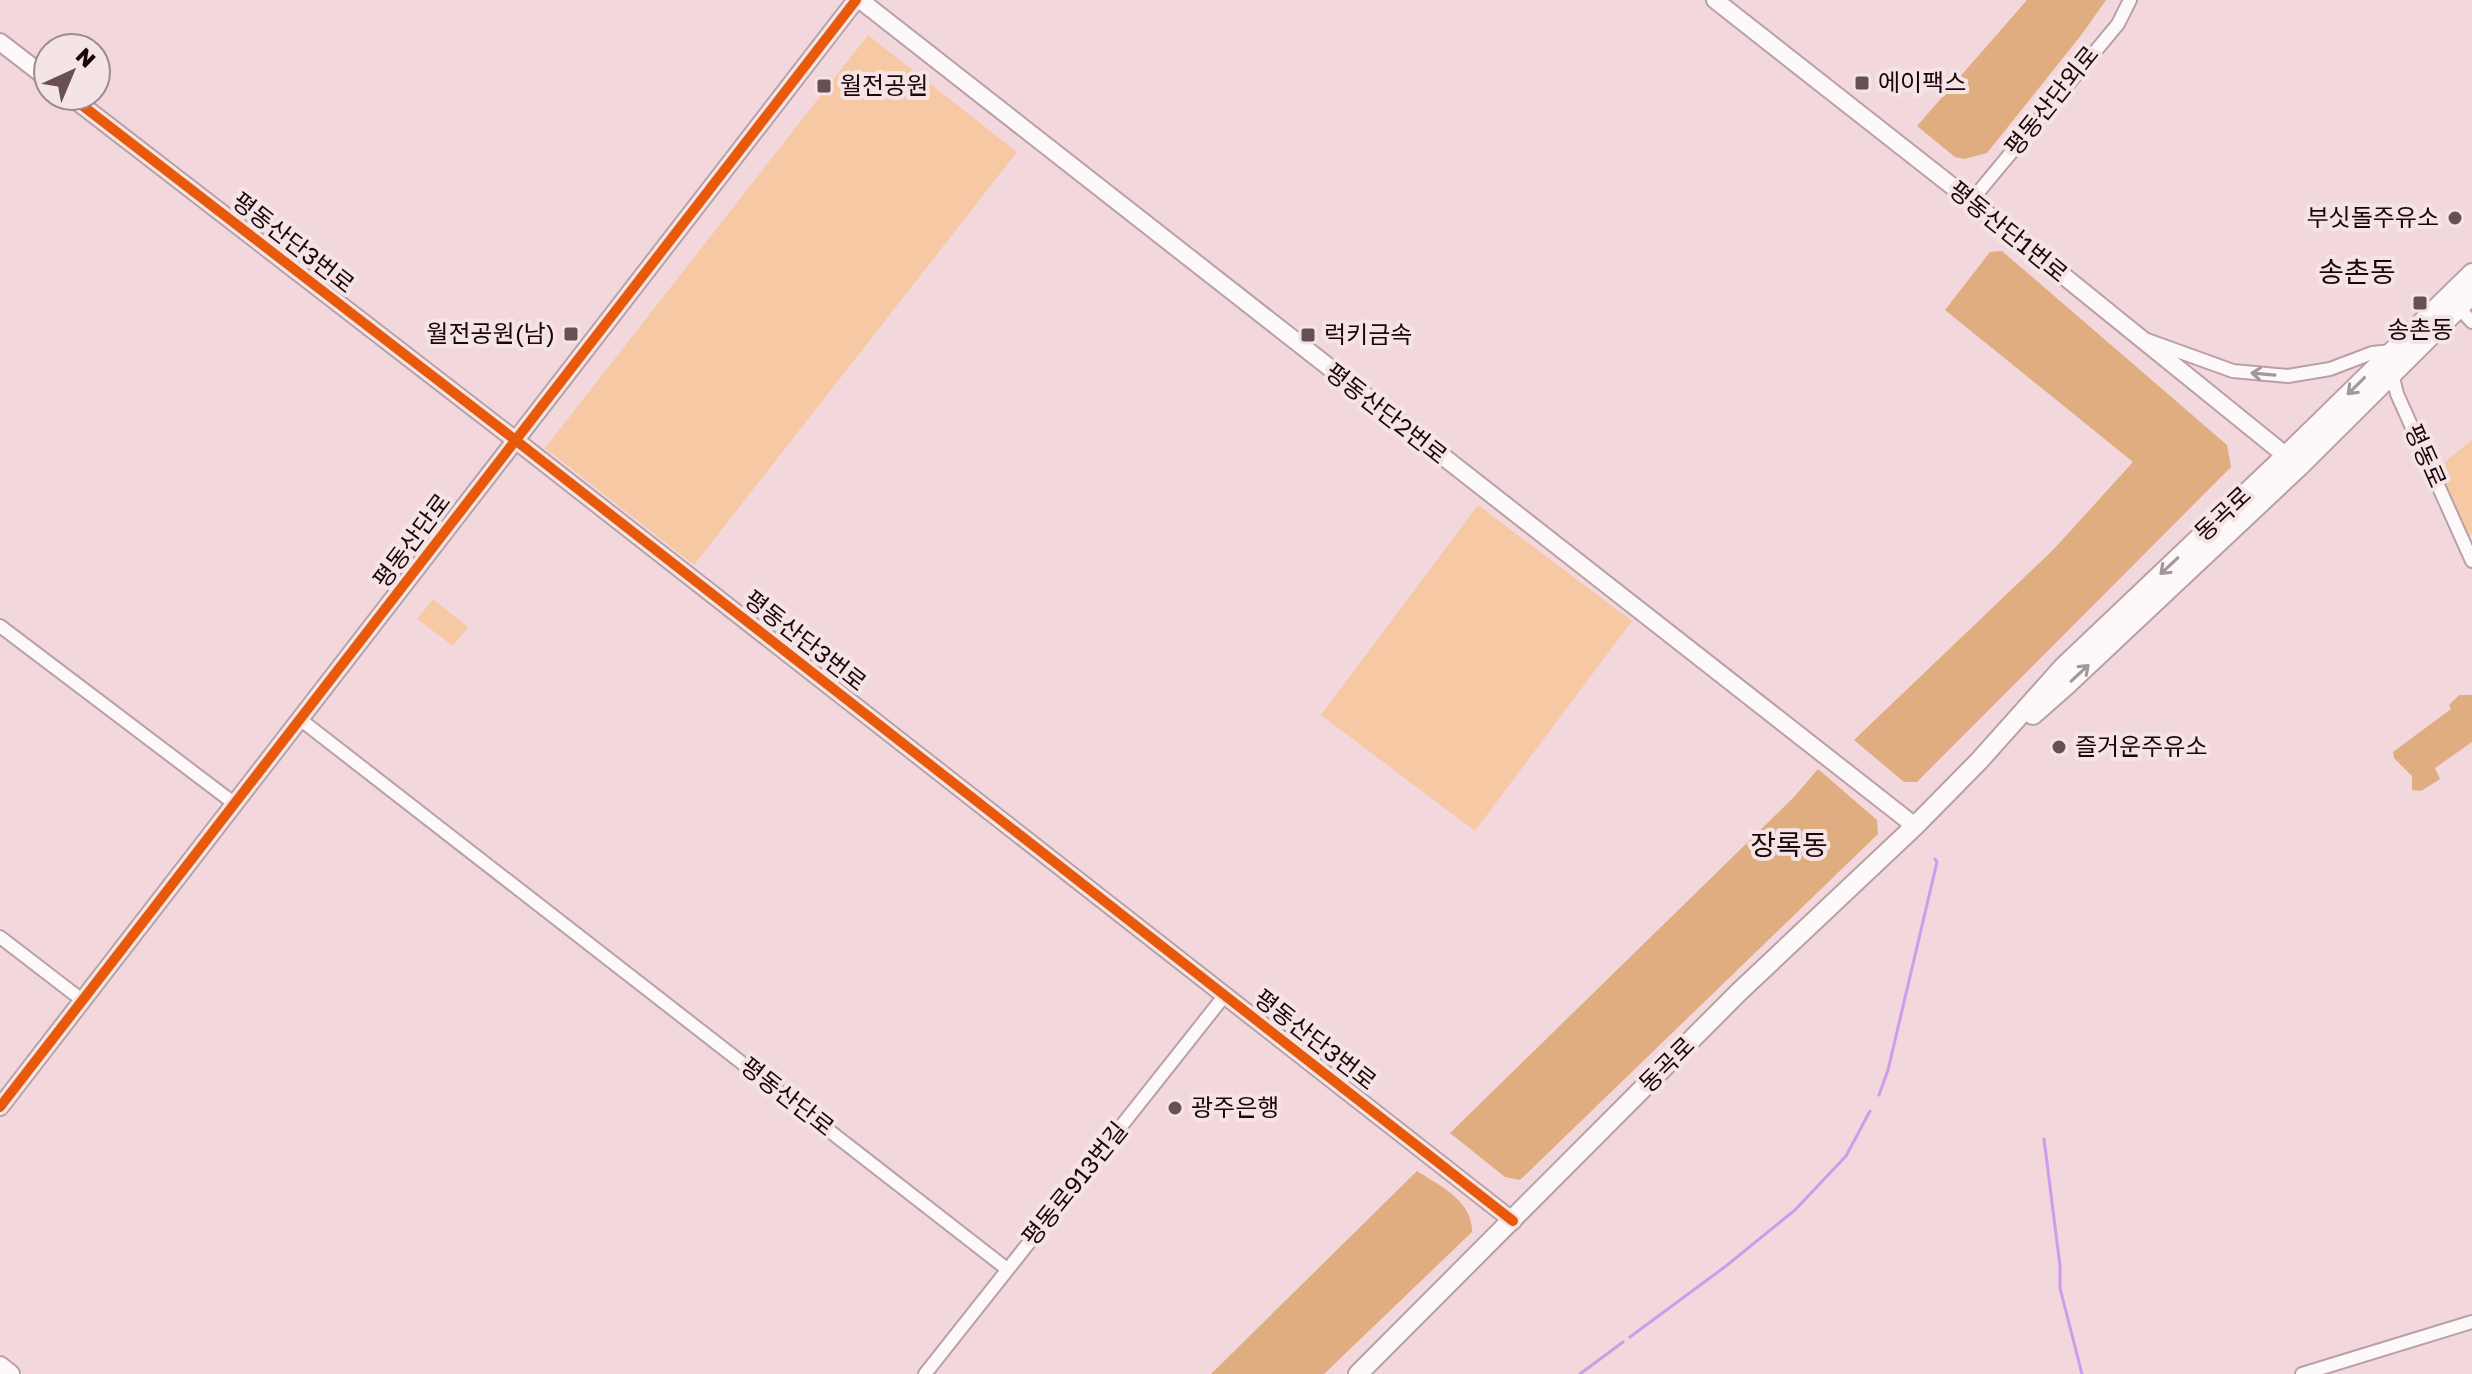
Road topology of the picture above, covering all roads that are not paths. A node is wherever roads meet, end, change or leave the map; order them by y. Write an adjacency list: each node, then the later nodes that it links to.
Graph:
1 (858, 0): 14 (street, 평동산단로); 20 (street, 평동산단2번로)
2 (1715, 0): 7 (street, 평동산단1번로)
3 (2130, 0): 7 (street, 평동산단외로)
4 (0, 42): 5 (street)
5 (32, 67)
6 (91, 112): 14 (street, 평동산단3번로)
7 (1971, 201): 11 (street, 평동산단1번로)
8 (2472, 273): 12 (main road, 동곡로)
9 (2465, 301): 10 (street); 13 (main road, 동곡로)
10 (2472, 322)
11 (2137, 336): 12 (street, one-way to 11); 15 (street, 평동산단1번로)
12 (2393, 349): 13 (street, 평동로); 15 (main road, 동곡로, one-way to 15)
13 (2391, 373): 15 (main road, 동곡로); 16 (street, 평동로)
14 (514, 439): 18 (street, 평동산단로); 22 (street, 평동산단3번로)
15 (2292, 461): 20 (main road, 동곡로)
16 (2472, 561)
17 (0, 626): 19 (street)
18 (301, 720): 19 (street, 평동산단로); 26 (street, 평동산단로)
19 (235, 804): 23 (street, 평동산단로)
20 (1915, 826): 25 (main road, 동곡로)
21 (0, 937): 23 (street)
22 (1225, 995): 25 (street, 평동산단3번로); 26 (street, 평동로913번길)
23 (82, 1000): 24 (street, 평동산단로)
24 (0, 1107)
25 (1513, 1221): 31 (main road, 동곡로)
26 (1007, 1269): 30 (street, 평동로913번길)
27 (2472, 1322): 32 (street)
28 (0, 1366): 29 (main road)
29 (10, 1374)
30 (925, 1374)
31 (1358, 1374)
32 (2302, 1374)

